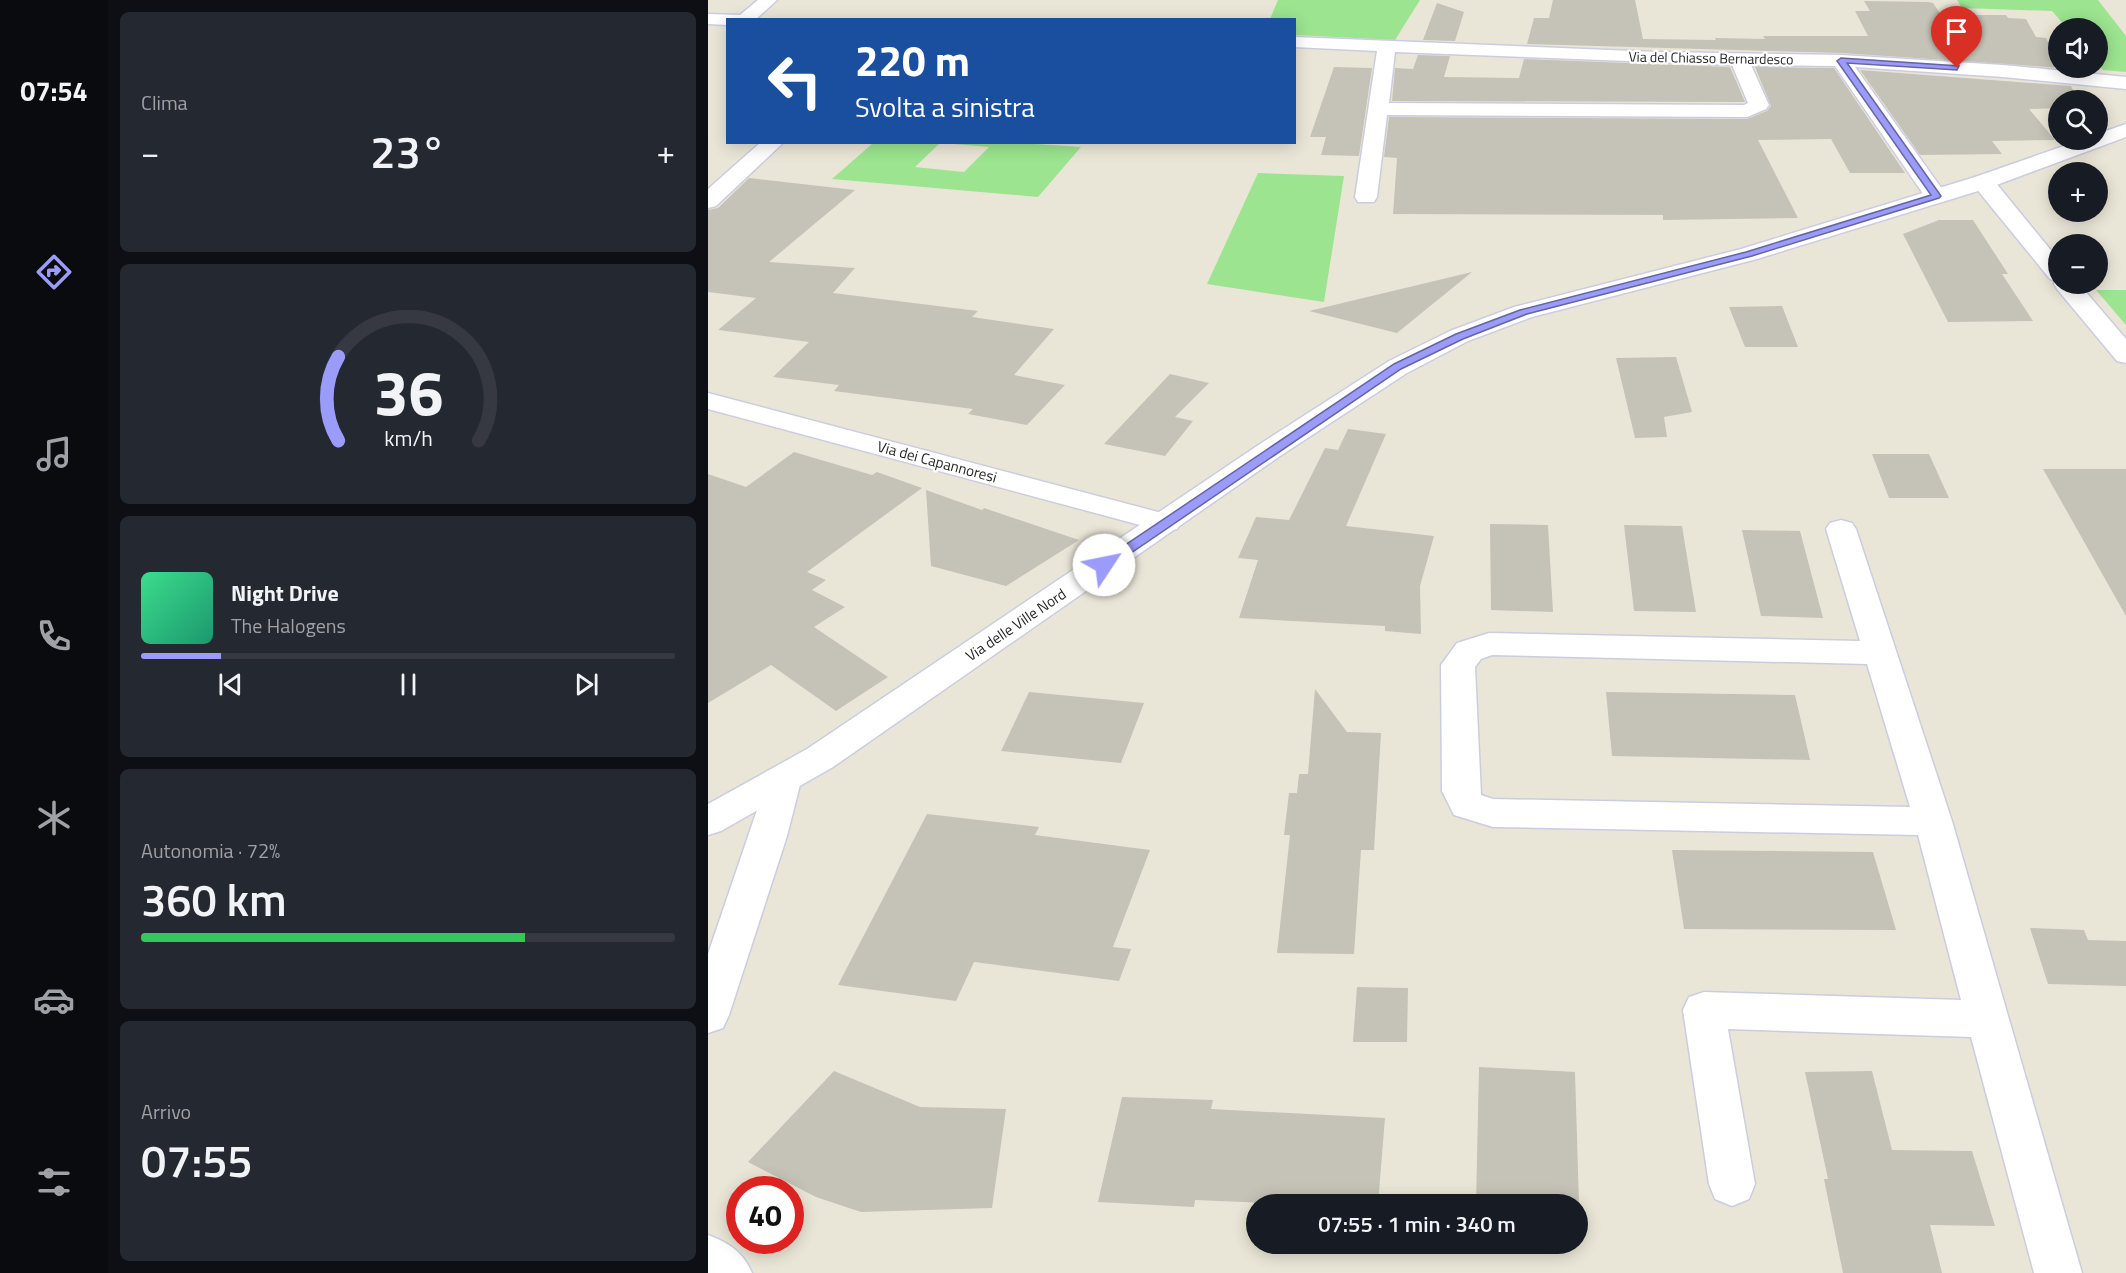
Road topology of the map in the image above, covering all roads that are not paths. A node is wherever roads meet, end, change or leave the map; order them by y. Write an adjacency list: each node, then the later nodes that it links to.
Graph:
1 (768, 0): 2 (street)
2 (747, 18)
3 (708, 19): 4 (street)
4 (726, 19)
5 (1296, 42): 6 (street, Via del Chiasso Bernardesco)
6 (1387, 46): 7 (street, Via del Chiasso Bernardesco); 10 (street)
7 (1739, 59): 8 (street, Via del Chiasso Bernardesco); 10 (street)
8 (1841, 61): 9 (street, Via del Chiasso Bernardesco); 14 (street)
9 (2126, 83)
10 (1379, 109): 15 (street)
11 (2126, 130): 13 (street, Via delle Ville Nord)
12 (772, 144): 16 (street)
13 (1983, 182): 14 (street, Via delle Ville Nord); 17 (street)
14 (1936, 196): 21 (street, Via delle Ville Nord)
15 (1366, 197)
16 (708, 201)
17 (2048, 262)
18 (2074, 294): 19 (street)
19 (2126, 355)
20 (708, 401): 21 (street, Via dei Capannoresi)
21 (1166, 523): 24 (street, Via delle Ville Nord)
22 (1841, 529): 23 (street)
23 (1880, 653): 26 (street); 26 (street)
24 (783, 781): 25 (street, Via delle Ville Nord); 27 (street)
25 (708, 821)
26 (1933, 821): 28 (street)
27 (708, 1015)
28 (1987, 1019): 29 (street); 32 (street)
29 (1732, 1184)
30 (708, 1258): 31 (street)
31 (728, 1273)
32 (2058, 1273)

